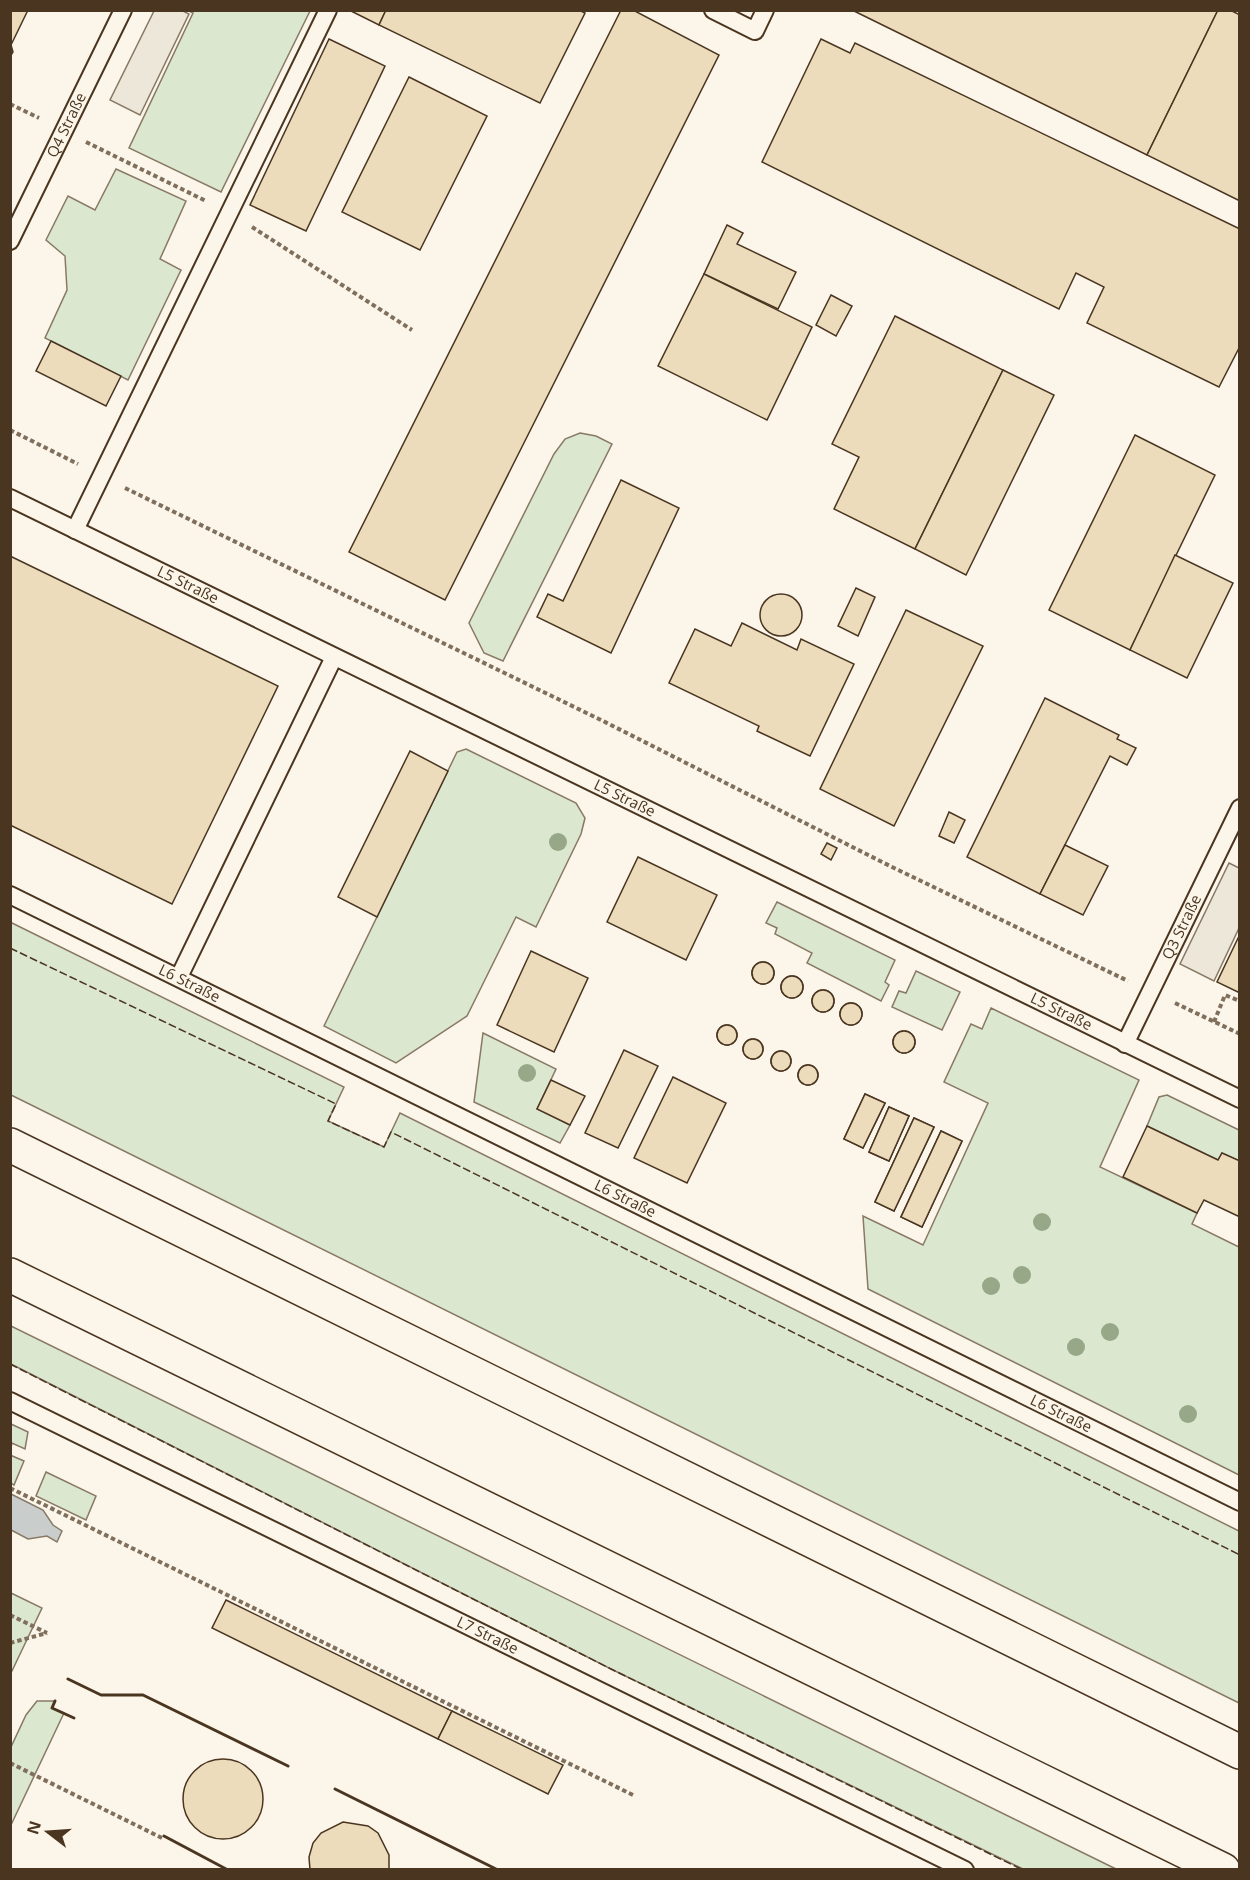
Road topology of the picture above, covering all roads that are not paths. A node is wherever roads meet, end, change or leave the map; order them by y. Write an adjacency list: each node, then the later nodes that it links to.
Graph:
1 (123, 10): 5 (lane, Q4 Straße)
2 (328, 10): 7 (lane)
3 (713, 10): 4 (lane)
4 (765, 10)
5 (10, 241)
6 (10, 498): 7 (lane, L5 Straße)
7 (75, 530): 8 (lane, L5 Straße)
8 (334, 657): 11 (lane); 12 (lane, L5 Straße)
9 (1239, 808): 12 (lane, Q3 Straße)
10 (10, 895): 11 (lane, L6 Straße)
11 (178, 977): 17 (lane, L6 Straße)
12 (1125, 1044): 13 (lane, L5 Straße)
13 (1239, 1099)
14 (10, 1145): 18 (highway)
15 (10, 1275): 20 (highway)
16 (10, 1401): 19 (lane, L7 Straße)
17 (1239, 1502)
18 (1239, 1752)
19 (965, 1869)
20 (1223, 1869)

